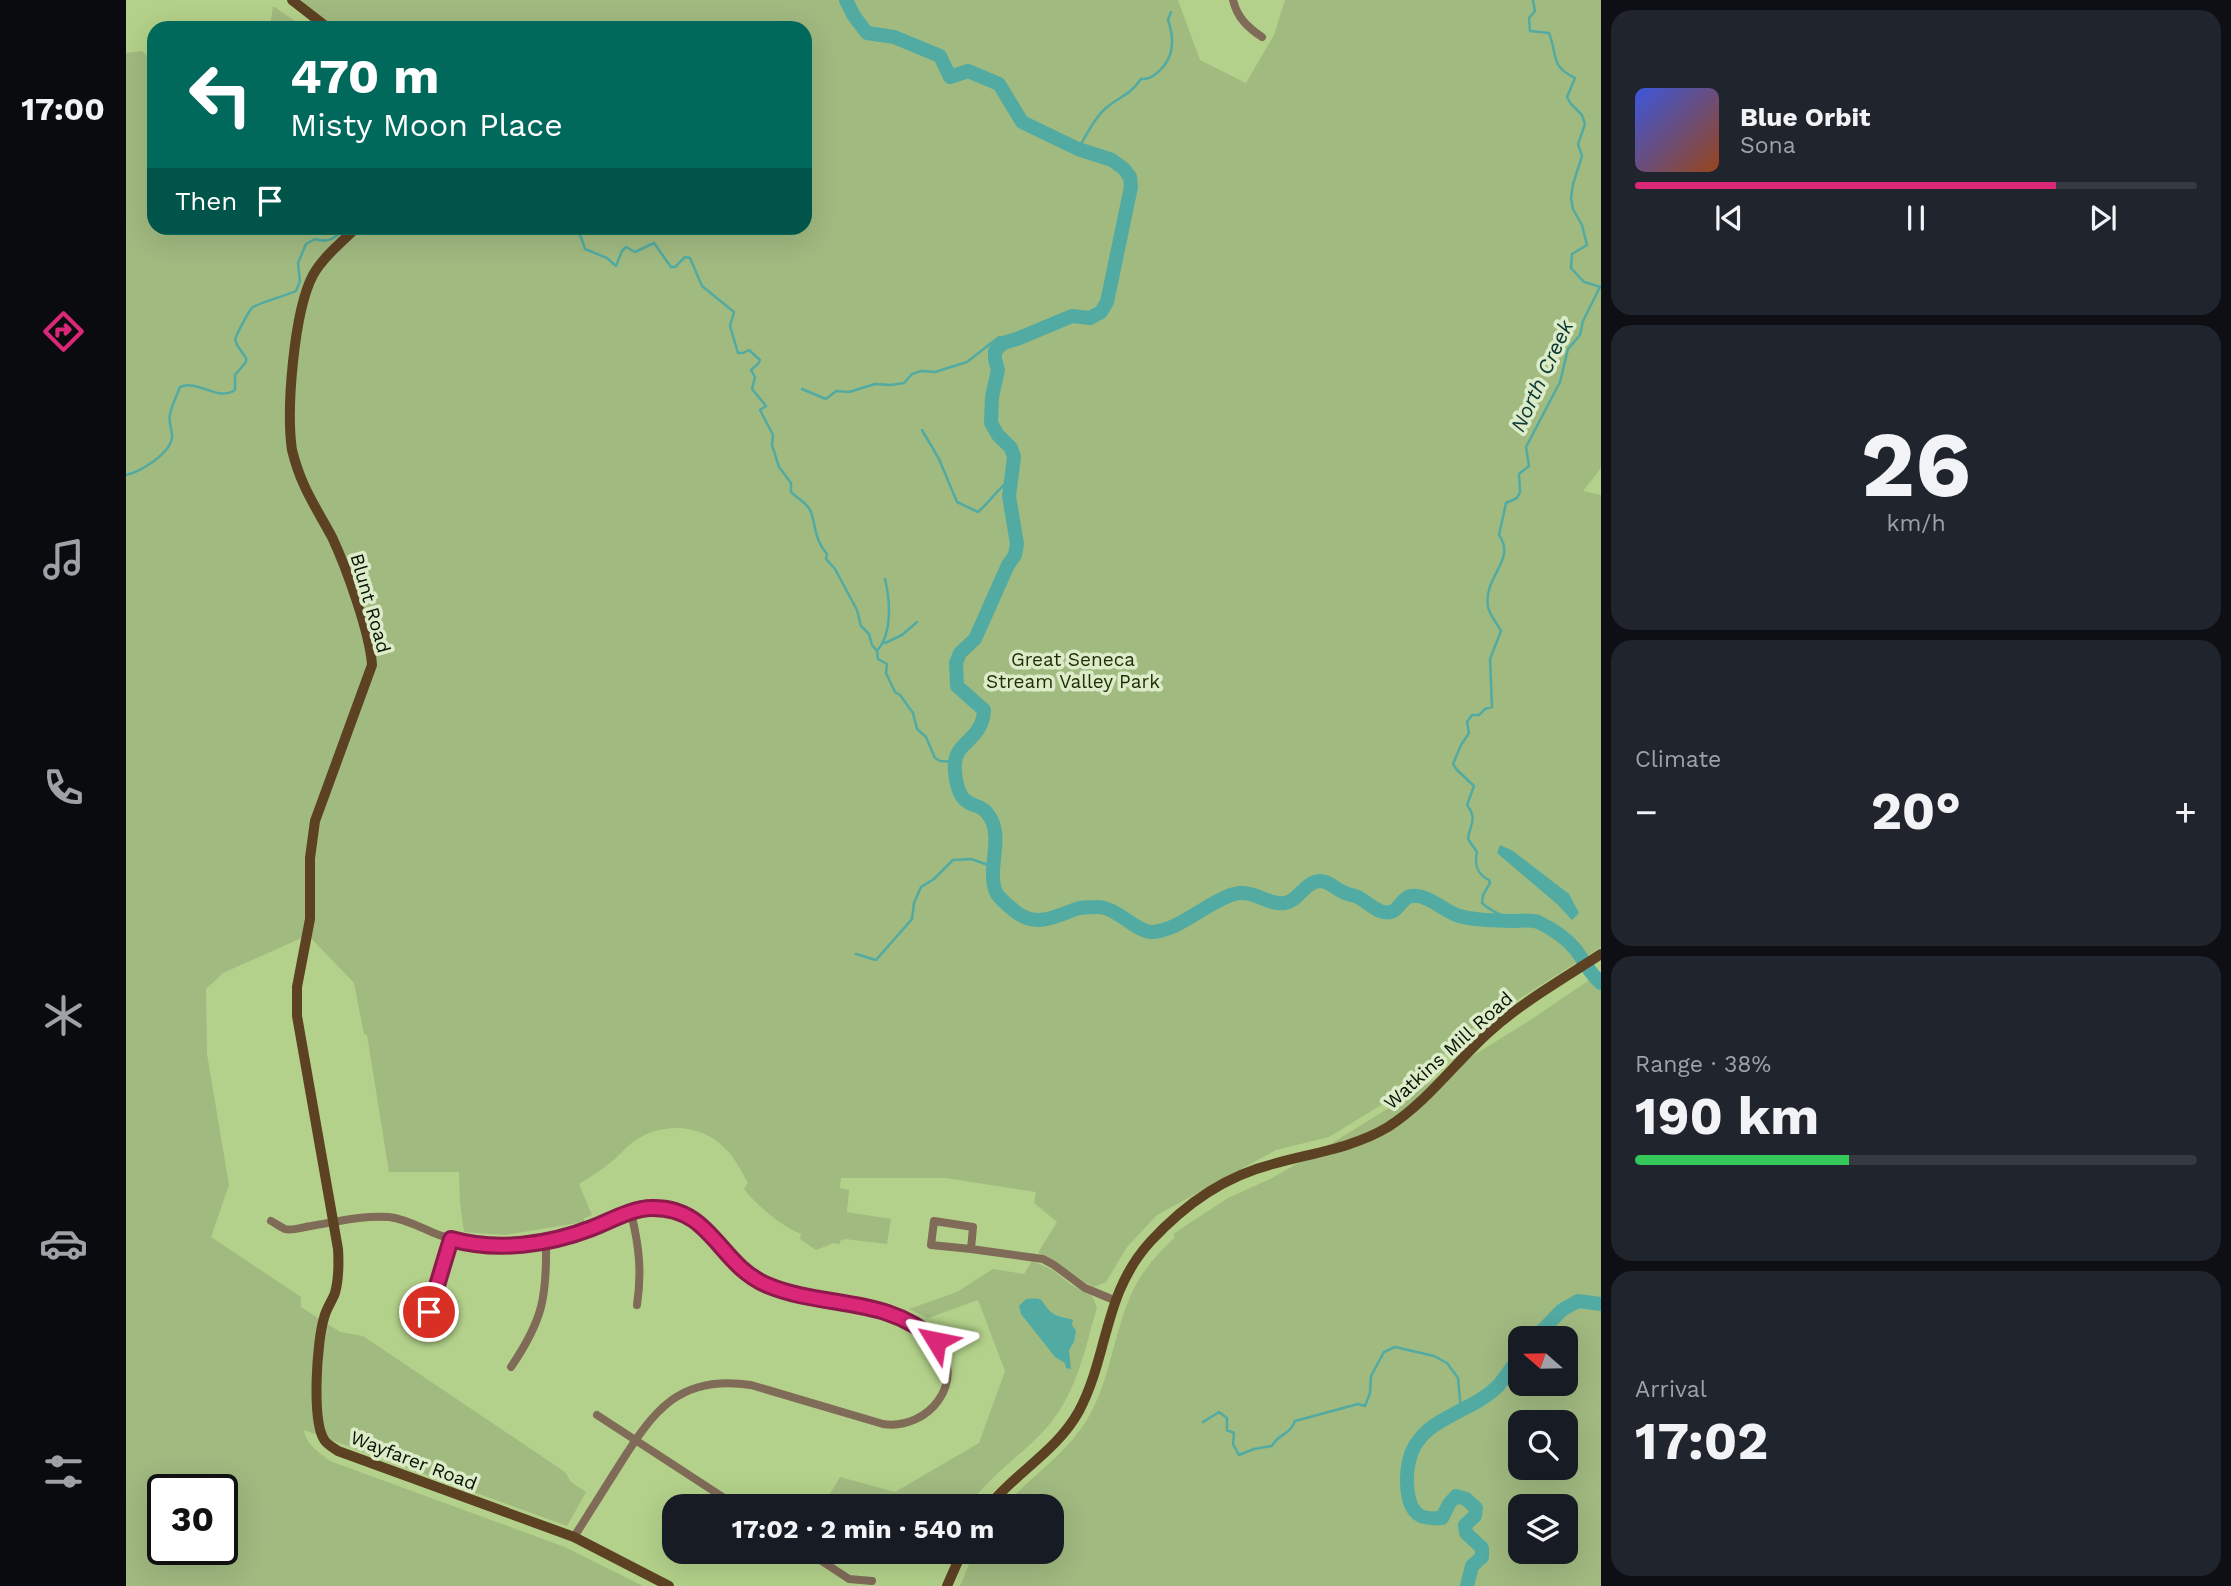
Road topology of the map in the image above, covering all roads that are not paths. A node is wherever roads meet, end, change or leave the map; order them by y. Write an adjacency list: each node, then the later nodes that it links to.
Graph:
1 (292, 0): 3 (street)
2 (1233, 0): 4 (street)
3 (319, 21)
4 (1262, 37)
5 (349, 235): 7 (street, Blunt Road)
6 (1601, 954): 14 (street, Watkins Mill Road)
7 (302, 1047): 10 (street, Wayfarer Road)
8 (631, 1213): 12 (street); 15 (street); 19 (street)
9 (271, 1221): 10 (street)
10 (334, 1222): 11 (street); 22 (street, Wayfarer Road)
11 (451, 1239): 12 (street); 16 (street)
12 (546, 1241): 17 (street)
13 (971, 1249): 13 (street); 14 (street)
14 (1114, 1300): 21 (street, Watkins Mill Road)
15 (637, 1305)
16 (429, 1312)
17 (511, 1367)
18 (597, 1415): 19 (street)
19 (635, 1440): 20 (street); 22 (street)
20 (718, 1494)
21 (1000, 1494)
22 (574, 1537): 26 (street, Wayfarer Road)
23 (826, 1564): 25 (street)
24 (957, 1564): 27 (street)
25 (872, 1581)
26 (669, 1586)
27 (947, 1586)

